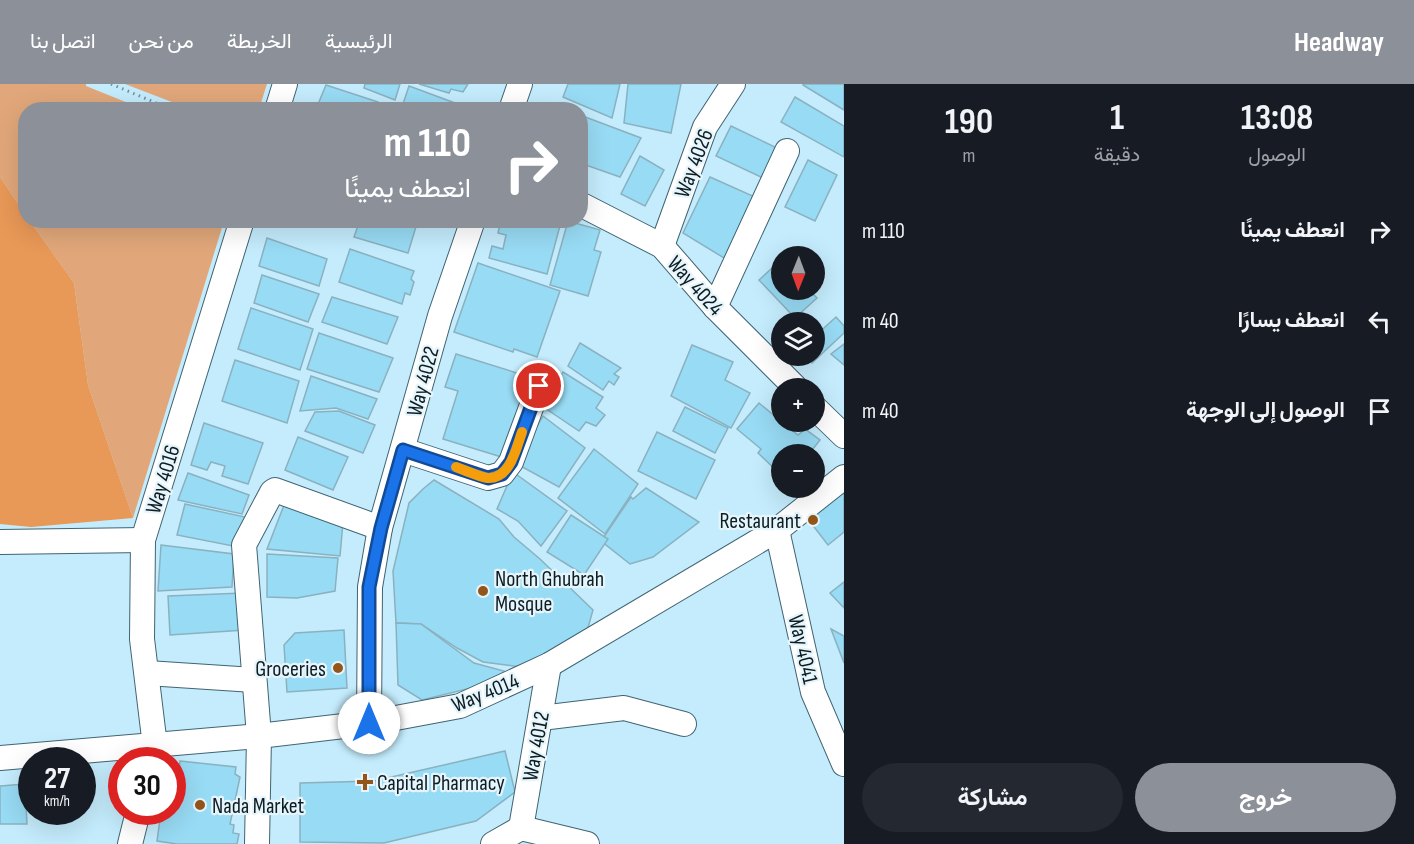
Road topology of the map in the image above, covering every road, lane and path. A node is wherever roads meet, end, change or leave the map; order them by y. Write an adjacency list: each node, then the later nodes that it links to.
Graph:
1 (111, 84): 5 (path)
2 (285, 84): 6 (street)
3 (520, 84): 7 (street)
4 (733, 84): 12 (street, Way 4026)
5 (154, 102)
6 (279, 102)
7 (514, 102)
8 (787, 151): 13 (street)
9 (588, 208): 12 (street, Way 4024)
10 (240, 228): 22 (street, Way 4016)
11 (470, 228): 18 (street, Way 4022)
12 (662, 246): 13 (street, Way 4024)
13 (715, 307): 14 (street, Way 4024)
14 (786, 378)
15 (539, 386): 18 (street)
16 (825, 418): 17 (street)
17 (844, 436)
18 (403, 450): 20 (street, Way 4022)
19 (844, 477): 21 (street, Way 4014)
20 (381, 528): 26 (street); 28 (street, Way 4022)
21 (777, 530): 24 (street, Way 4014); 35 (street, Way 4041)
22 (143, 540): 23 (street); 25 (street, Way 4016)
23 (0, 542)
24 (549, 664): 27 (street, Way 4012); 28 (street, Way 4014)
25 (147, 673): 26 (street); 31 (street, Way 4016)
26 (254, 680): 30 (street)
27 (541, 718): 29 (street); 37 (street, Way 4012)
28 (369, 723): 30 (street, Way 4014)
29 (684, 724)
30 (259, 736): 32 (street, Way 4014); 39 (street)
31 (153, 747)
32 (186, 748)
33 (108, 754): 34 (street, Way 4014)
34 (0, 758)
35 (844, 764)
36 (135, 825): 38 (street)
37 (521, 828): 40 (street); 41 (street)
38 (130, 844)
39 (257, 844)
40 (494, 844)
41 (587, 844)

